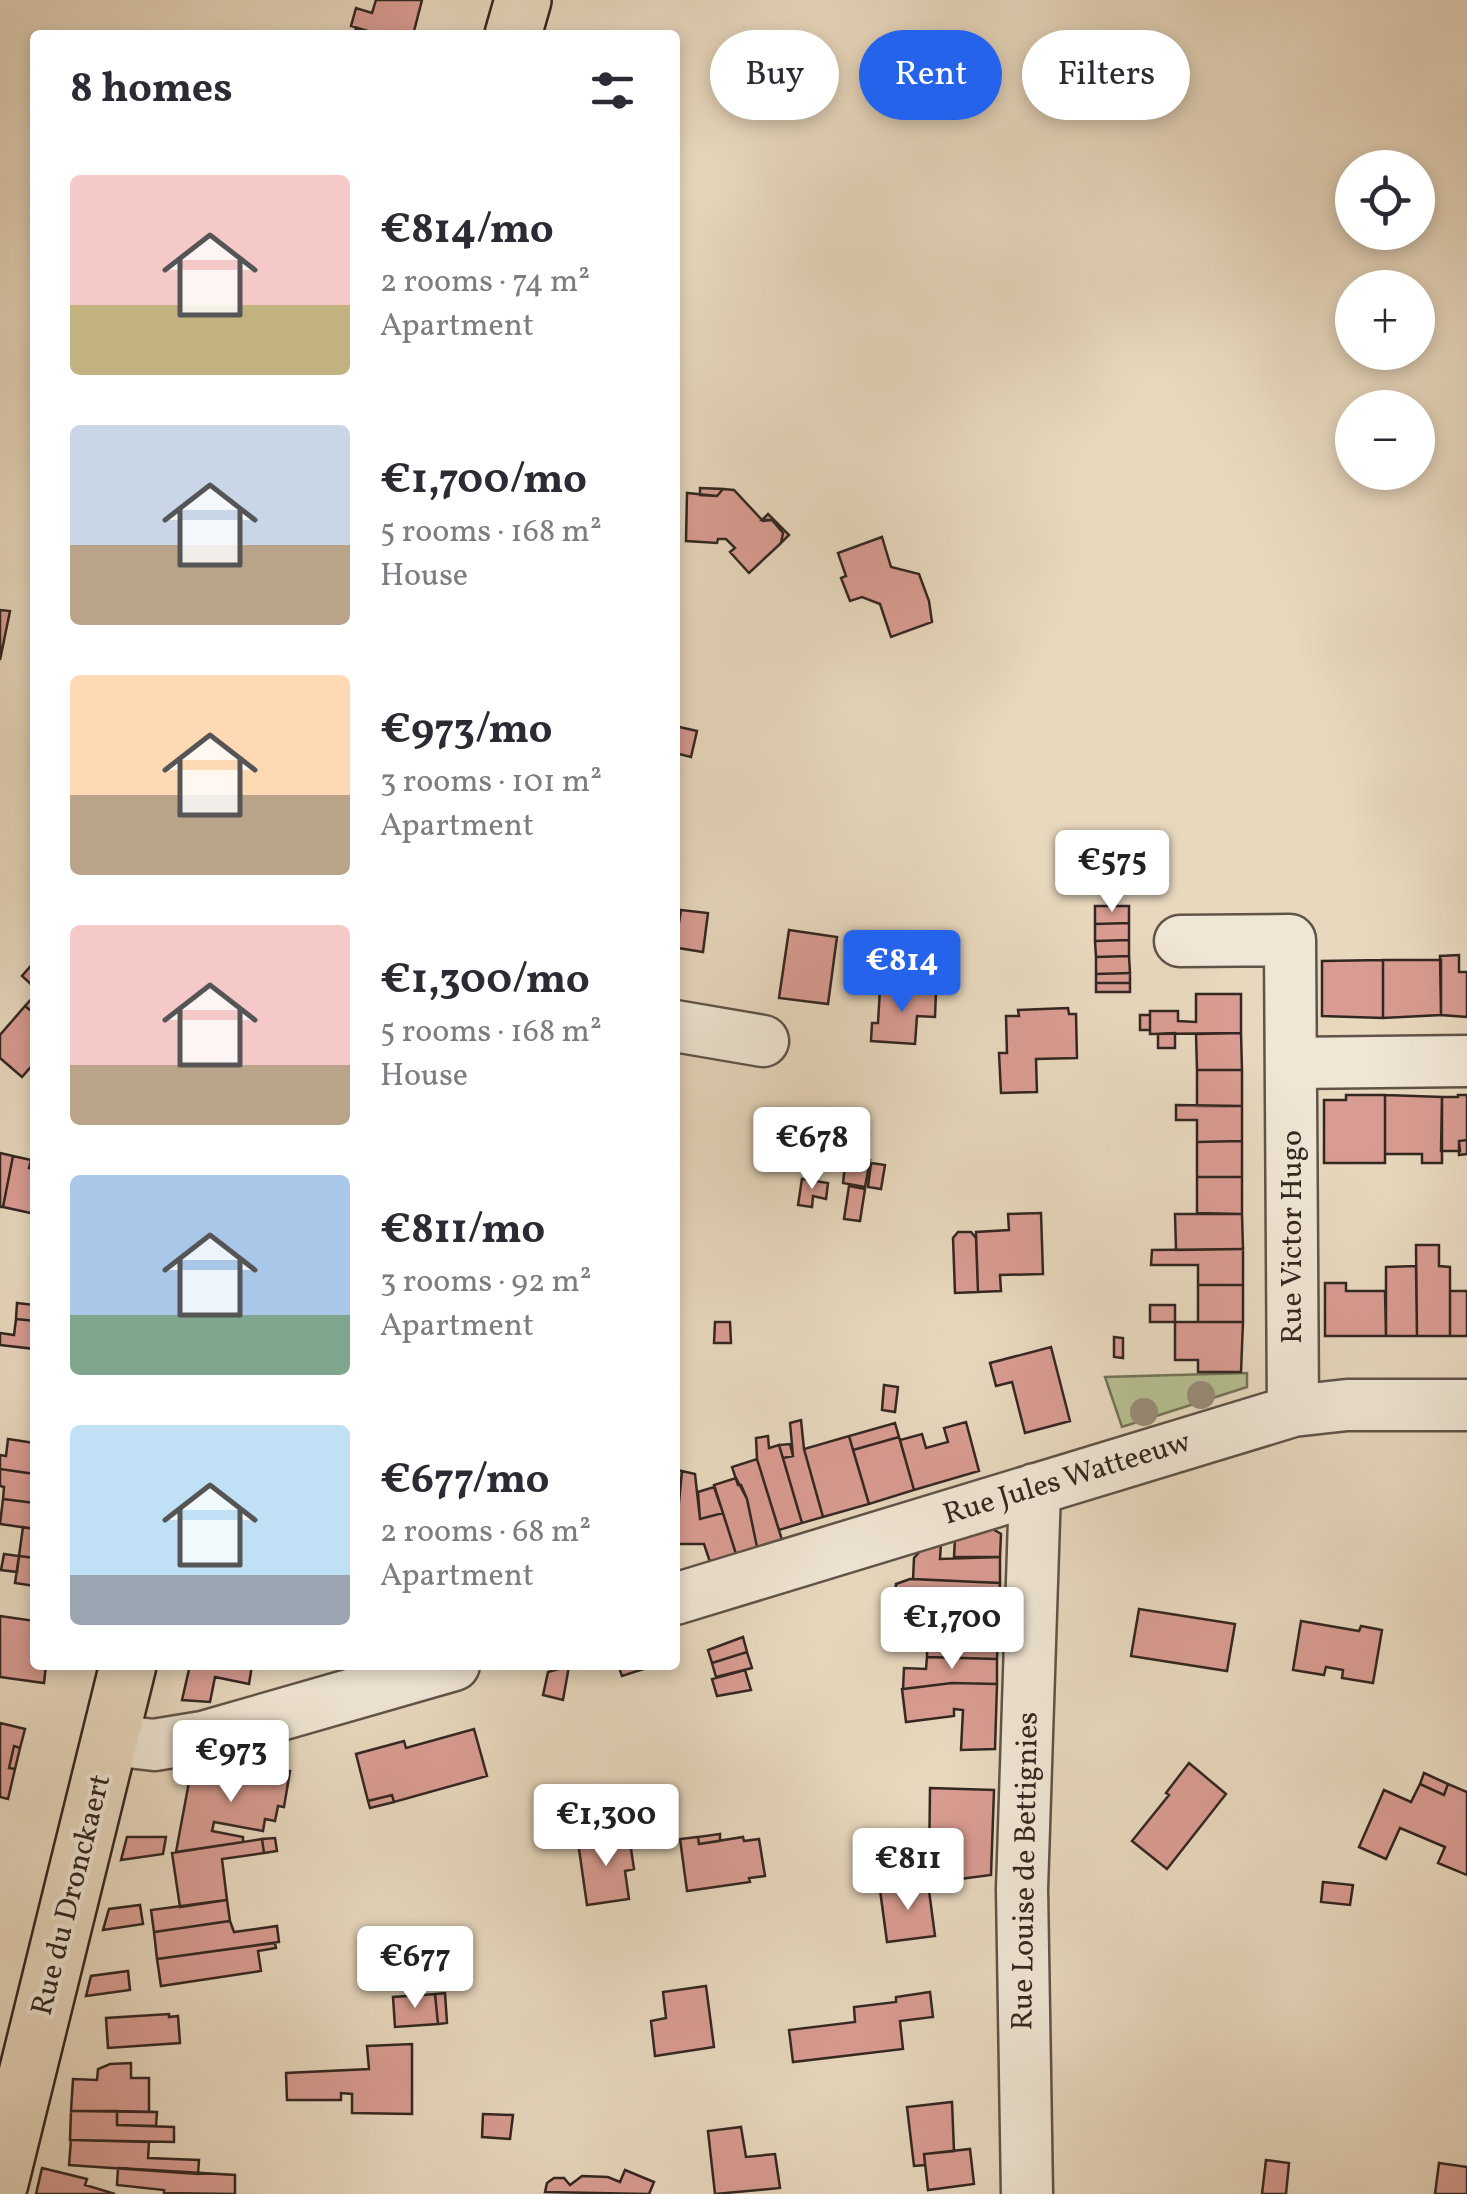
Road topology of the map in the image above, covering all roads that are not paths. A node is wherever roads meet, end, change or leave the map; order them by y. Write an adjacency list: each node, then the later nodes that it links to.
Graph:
1 (523, 0): 2 (main road)
2 (514, 30)
3 (1180, 941): 7 (street, Rue Victor Hugo)
4 (680, 1027): 5 (street)
5 (763, 1040)
6 (1467, 1061): 7 (street)
7 (1292, 1063): 9 (street, Rue Victor Hugo)
8 (1467, 1405): 9 (street, Rue Jules Watteeuw)
9 (1293, 1411): 10 (street, Rue Jules Watteeuw)
10 (1035, 1489): 11 (street, Rue Jules Watteeuw); 16 (street, Rue Louise de Bettignies)
11 (680, 1596)
12 (127, 1670): 14 (main road, Rue du Dronckaert)
13 (436, 1670): 14 (street)
14 (111, 1740): 15 (main road, Rue du Dronckaert)
15 (0, 2183)
16 (1027, 2194)

